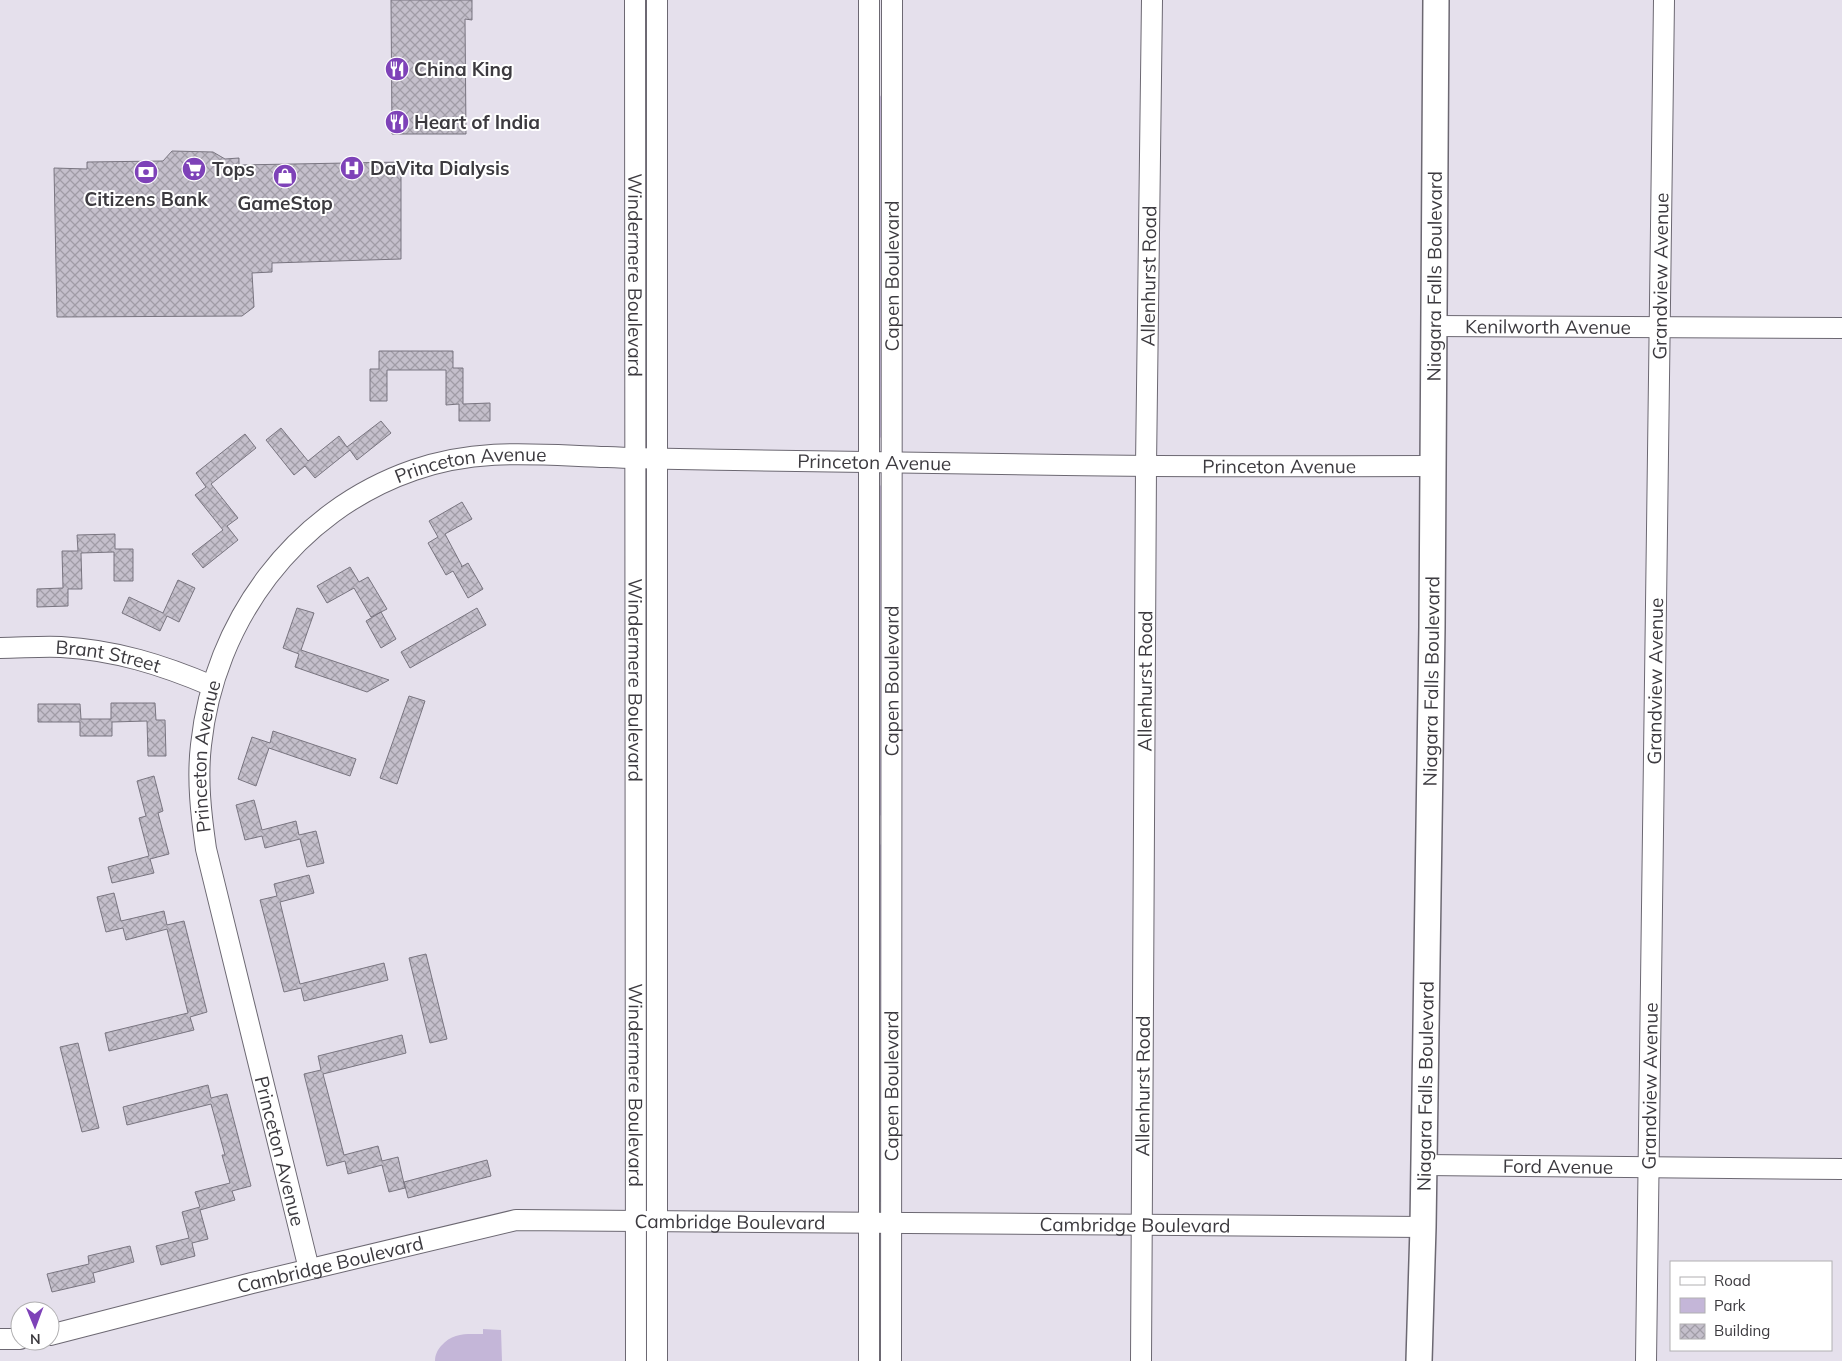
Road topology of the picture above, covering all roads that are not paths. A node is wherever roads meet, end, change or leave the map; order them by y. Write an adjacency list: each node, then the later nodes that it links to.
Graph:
1 (635, 0): 11 (street, Windermere Boulevard)
2 (657, 0): 12 (street, Windermere Boulevard)
3 (869, 0): 13 (street, Capen Boulevard)
4 (892, 0): 14 (street, Capen Boulevard)
5 (1152, 0): 15 (street, Allenhurst Road)
6 (1436, 0): 8 (main road, Niagara Falls Boulevard)
7 (1664, 0): 9 (street, Grandview Avenue)
8 (1434, 326): 9 (street, Kenilworth Avenue); 16 (main road, Niagara Falls Boulevard)
9 (1659, 327): 10 (street, Kenilworth Avenue); 20 (street, Grandview Avenue)
10 (1842, 328)
11 (635, 458): 12 (street, Princeton Avenue); 18 (street, Princeton Avenue); 22 (street, Windermere Boulevard)
12 (657, 459): 13 (street, Princeton Avenue); 23 (street, Windermere Boulevard)
13 (869, 461): 14 (street, Princeton Avenue); 25 (street, Capen Boulevard)
14 (891, 462): 15 (street, Princeton Avenue); 24 (street, Capen Boulevard)
15 (1146, 466): 16 (street, Princeton Avenue); 26 (street, Allenhurst Road)
16 (1432, 466): 19 (main road, Niagara Falls Boulevard)
17 (0, 648): 18 (street, Brant Street)
18 (212, 686): 28 (street, Princeton Avenue)
19 (1424, 1165): 20 (street, Ford Avenue); 27 (main road, Niagara Falls Boulevard)
20 (1649, 1168): 21 (street, Ford Avenue); 36 (street, Grandview Avenue)
21 (1842, 1169)
22 (636, 1220): 23 (street, Cambridge Boulevard); 28 (street, Cambridge Boulevard); 30 (street, Windermere Boulevard)
23 (657, 1220): 25 (street, Cambridge Boulevard); 31 (street, Windermere Boulevard)
24 (890, 1223): 25 (street, Cambridge Boulevard); 26 (street, Cambridge Boulevard); 33 (street, Capen Boulevard)
25 (869, 1224): 32 (street, Capen Boulevard)
26 (1142, 1225): 27 (street, Cambridge Boulevard); 34 (street, Allenhurst Road)
27 (1423, 1227): 35 (main road, Niagara Falls Boulevard)
28 (309, 1269): 29 (street, Cambridge Boulevard)
29 (60, 1332)
30 (636, 1361)
31 (657, 1361)
32 (869, 1361)
33 (890, 1361)
34 (1141, 1361)
35 (1419, 1361)
36 (1646, 1361)

